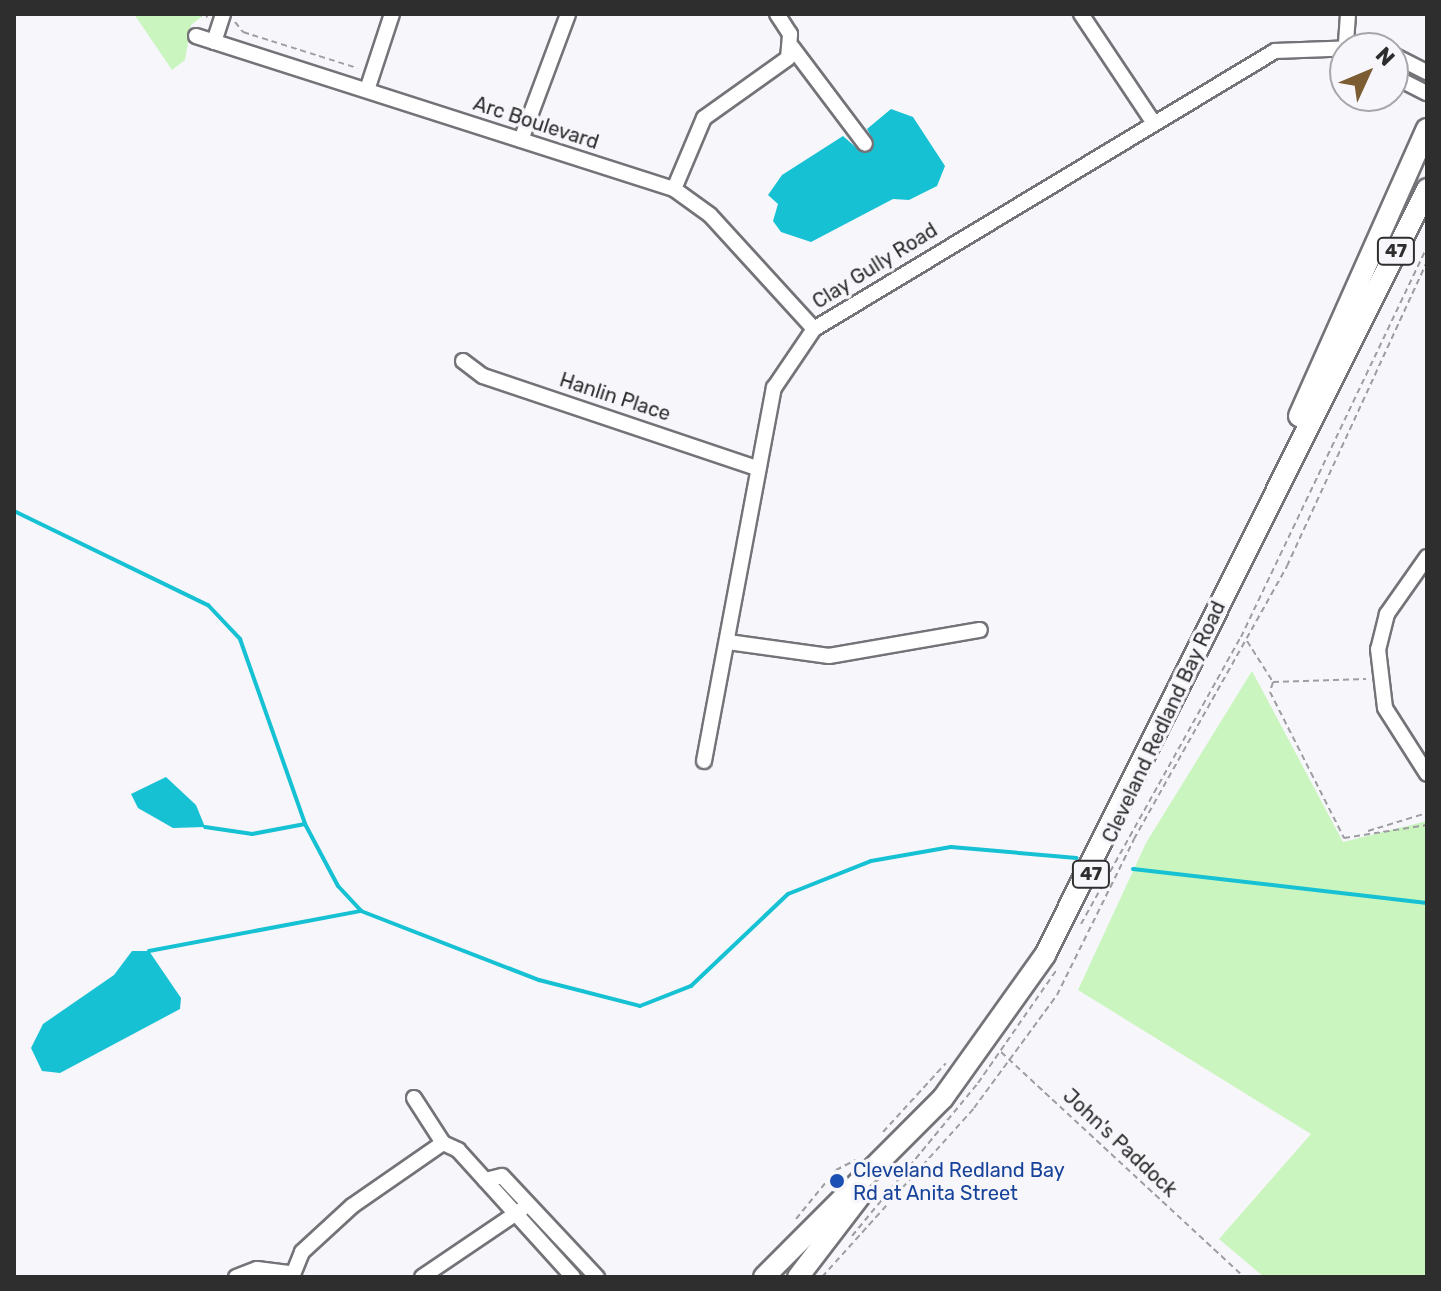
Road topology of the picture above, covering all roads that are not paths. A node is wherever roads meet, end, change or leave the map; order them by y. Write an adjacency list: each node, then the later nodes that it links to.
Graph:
1 (392, 14): 13 (street)
2 (568, 14): 17 (street)
3 (777, 14): 8 (street)
4 (1081, 14): 15 (street)
5 (218, 16): 7 (street)
6 (196, 36): 7 (street, Arc Boulevard)
7 (214, 42): 13 (street, Arc Boulevard)
8 (792, 47): 18 (street); 19 (street)
9 (1329, 47): 15 (street, Clay Gully Road)
10 (1409, 63): 11 (street)
11 (1427, 72)
12 (1409, 84): 14 (street)
13 (367, 90): 17 (street, Arc Boulevard)
14 (1427, 93)
15 (1153, 122): 21 (street, Clay Gully Road)
16 (1427, 129): 24 (highway, Cleveland Redland Bay Road / 47)
17 (521, 140): 19 (street, Arc Boulevard)
18 (865, 144)
19 (674, 189): 21 (street, Arc Boulevard)
20 (1427, 189): 24 (highway, Cleveland Redland Bay Road / 47)
21 (814, 329): 23 (street, Clay Gully Road)
22 (463, 361): 23 (street, Hanlin Place)
23 (757, 468): 27 (street, Clay Gully Road)
24 (1245, 550): 32 (highway, Cleveland Redland Bay Road / 47)
25 (1427, 557): 29 (street)
26 (980, 630): 27 (street)
27 (728, 642): 28 (street, Clay Gully Road)
28 (704, 761)
29 (1427, 774)
30 (414, 1098): 31 (street)
31 (443, 1143): 33 (street); 36 (street)
32 (874, 1157): 41 (highway, Cleveland Redland Bay Road / 47); 42 (highway, Cleveland Redland Bay Road / 47)
33 (485, 1180): 34 (street); 35 (street)
34 (529, 1205): 35 (street); 40 (street)
35 (516, 1215): 38 (street); 39 (street)
36 (292, 1275): 37 (street)
37 (236, 1277)
38 (422, 1277)
39 (573, 1277)
40 (597, 1277)
41 (764, 1277)
42 (798, 1277)

